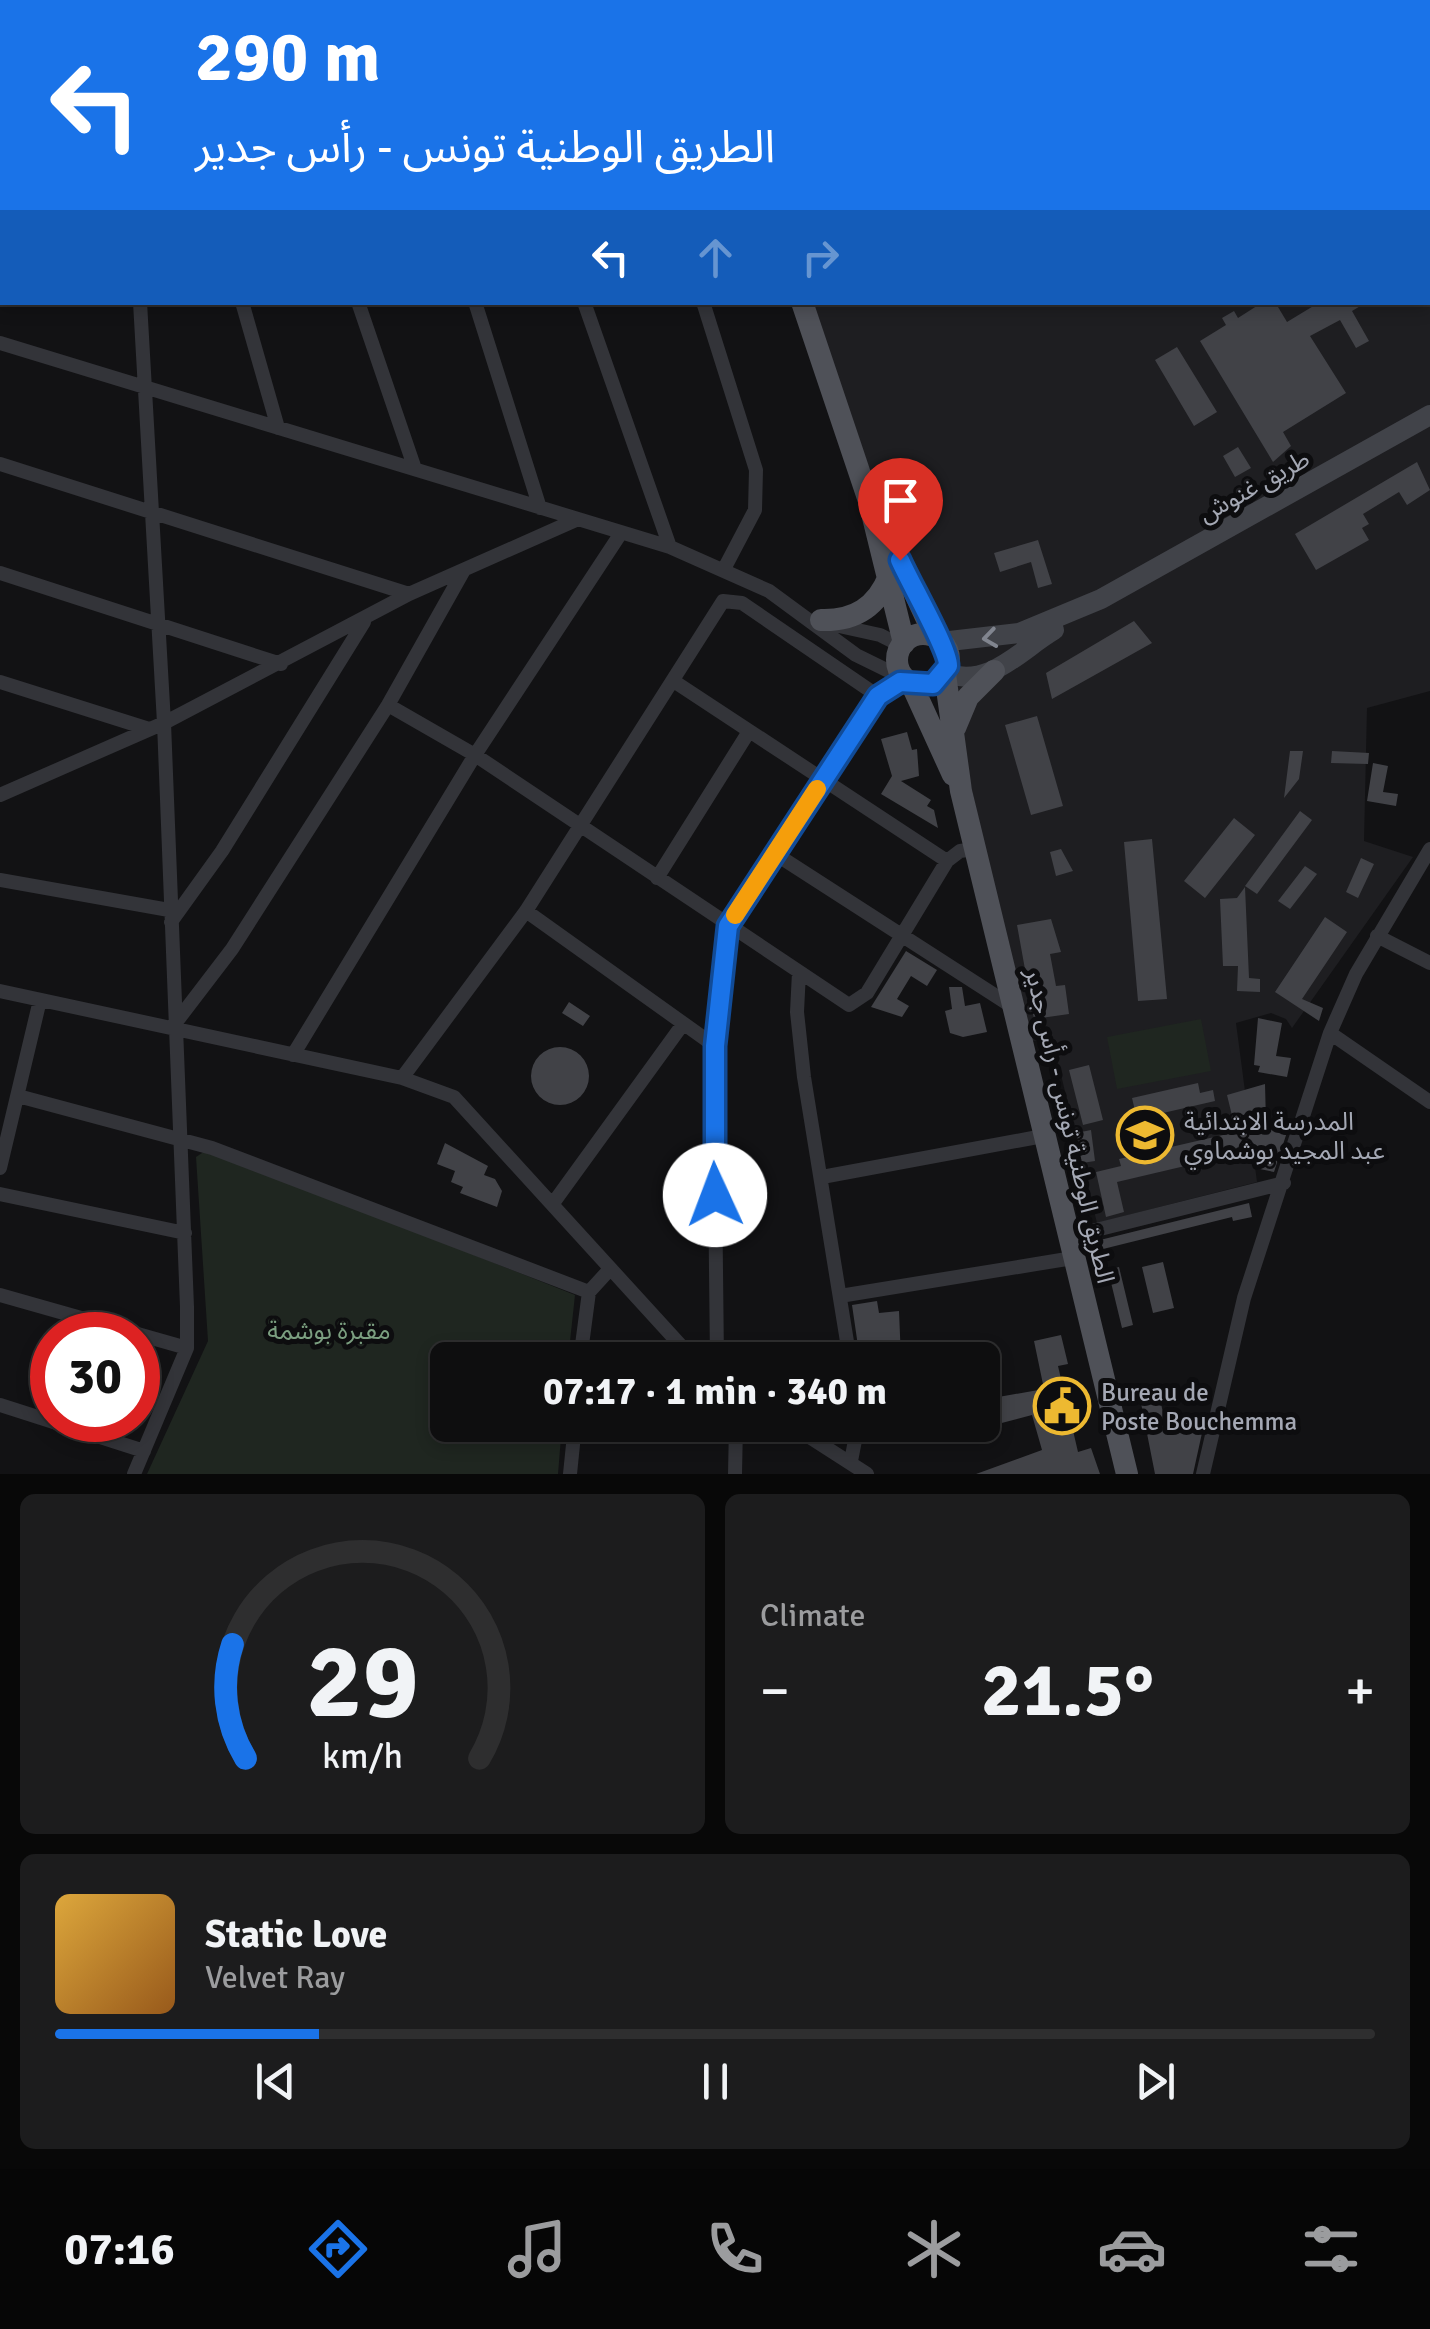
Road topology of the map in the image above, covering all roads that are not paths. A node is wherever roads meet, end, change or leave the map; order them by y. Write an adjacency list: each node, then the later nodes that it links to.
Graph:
1 (140, 305): 9 (street)
2 (243, 305): 11 (street)
3 (359, 305): 13 (street)
4 (475, 305): 15 (street)
5 (585, 305): 19 (street)
6 (704, 305): 21 (street)
7 (803, 305): 14 (main road)
8 (0, 343): 9 (street)
9 (146, 390): 11 (street); 16 (street)
10 (1430, 415): 25 (street, طريق غنوش)
11 (278, 428): 13 (street)
12 (0, 464): 16 (street)
13 (415, 469): 15 (street)
14 (869, 502): 23 (main road); 30 (main road)
15 (540, 508): 17 (street)
16 (150, 510): 24 (street); 27 (street)
17 (578, 520): 18 (street); 20 (street)
18 (621, 533): 19 (street); 43 (street)
19 (670, 548): 21 (street)
20 (464, 569): 24 (street); 39 (street)
21 (724, 569): 26 (street)
22 (0, 573): 27 (street)
23 (888, 576): 28 (main road); 31 (main road)
24 (409, 594): 29 (street)
25 (1101, 598): 30 (street, one-way to 30); 33 (street)
26 (788, 604): 28 (street); 35 (street)
27 (157, 620): 32 (street); 40 (street)
28 (821, 620): 31 (street)
29 (364, 621): 32 (street); 55 (street)
30 (938, 640): 31 (main road); 34 (main road)
31 (903, 644): 35 (main road)
32 (280, 664): 40 (street)
33 (994, 672): 34 (street); 41 (main road)
34 (946, 674): 35 (main road); 41 (main road, الطريق الوطنية تونس - رأس جدير)
35 (909, 681): 38 (street); 45 (main road, الطريق الوطنية تونس - رأس جدير)
36 (0, 682): 40 (street)
37 (674, 682): 38 (street); 42 (street); 47 (street)
38 (878, 696): 44 (street)
39 (388, 705): 43 (street); 65 (street)
40 (157, 726): 46 (street); 55 (street)
41 (954, 731): 45 (main road, الطريق الوطنية تونس - رأس جدير)
42 (748, 733): 44 (street); 52 (street)
43 (475, 755): 47 (street); 68 (street)
44 (822, 780): 50 (street); 51 (street)
45 (961, 792): 49 (main road, الطريق الوطنية تونس - رأس جدير)
46 (0, 795)
47 (582, 827): 52 (street); 54 (street)
48 (1430, 848): 58 (street)
49 (975, 849): 51 (street); 63 (main road, الطريق الوطنية تونس - رأس جدير)
50 (774, 853): 56 (street); 57 (street)
51 (948, 861): 57 (street)
52 (657, 878): 56 (street)
53 (0, 880): 55 (street)
54 (526, 911): 64 (street); 69 (street)
55 (170, 916): 65 (street)
56 (728, 926): 60 (street); 67 (street)
57 (900, 934): 60 (street); 63 (street)
58 (1377, 936): 59 (street); 66 (street)
59 (1430, 963)
60 (799, 972): 75 (street)
61 (0, 991): 62 (street)
62 (40, 1000): 65 (street); 70 (street)
63 (1014, 1007): 72 (main road, الطريق الوطنية تونس - رأس جدير)
64 (683, 1024): 67 (street); 78 (street)
65 (177, 1025): 68 (street); 73 (street)
66 (1330, 1032): 71 (street); 76 (street)
67 (715, 1046): 87 (street)
68 (293, 1055): 69 (street)
69 (402, 1078): 78 (street)
70 (18, 1096): 73 (street); 74 (street)
71 (1430, 1102)
72 (1043, 1136): 75 (street); 80 (main road, الطريق الوطنية تونس - رأس جدير)
73 (181, 1140): 79 (street); 82 (street)
74 (0, 1168)
75 (822, 1177): 84 (street)
76 (1284, 1183): 80 (street); 102 (street)
77 (0, 1194): 79 (street)
78 (554, 1202): 81 (street)
79 (185, 1233): 89 (street)
80 (1070, 1247): 84 (street); 101 (main road, الطريق الوطنية تونس - رأس جدير)
81 (610, 1269): 82 (street); 86 (street)
82 (588, 1292): 85 (street)
83 (0, 1295): 89 (street)
84 (840, 1296): 88 (street)
85 (582, 1342)
86 (677, 1342)
87 (717, 1342)
88 (847, 1342)
89 (187, 1348): 95 (street)
90 (0, 1405): 95 (street)
91 (573, 1442): 98 (street)
92 (736, 1442): 99 (street)
93 (819, 1442): 96 (street)
94 (855, 1442): 96 (street)
95 (144, 1450): 97 (street)
96 (851, 1462): 100 (street)
97 (134, 1474)
98 (570, 1474)
99 (735, 1474)
100 (867, 1474)
101 (1127, 1474)
102 (1203, 1474)

